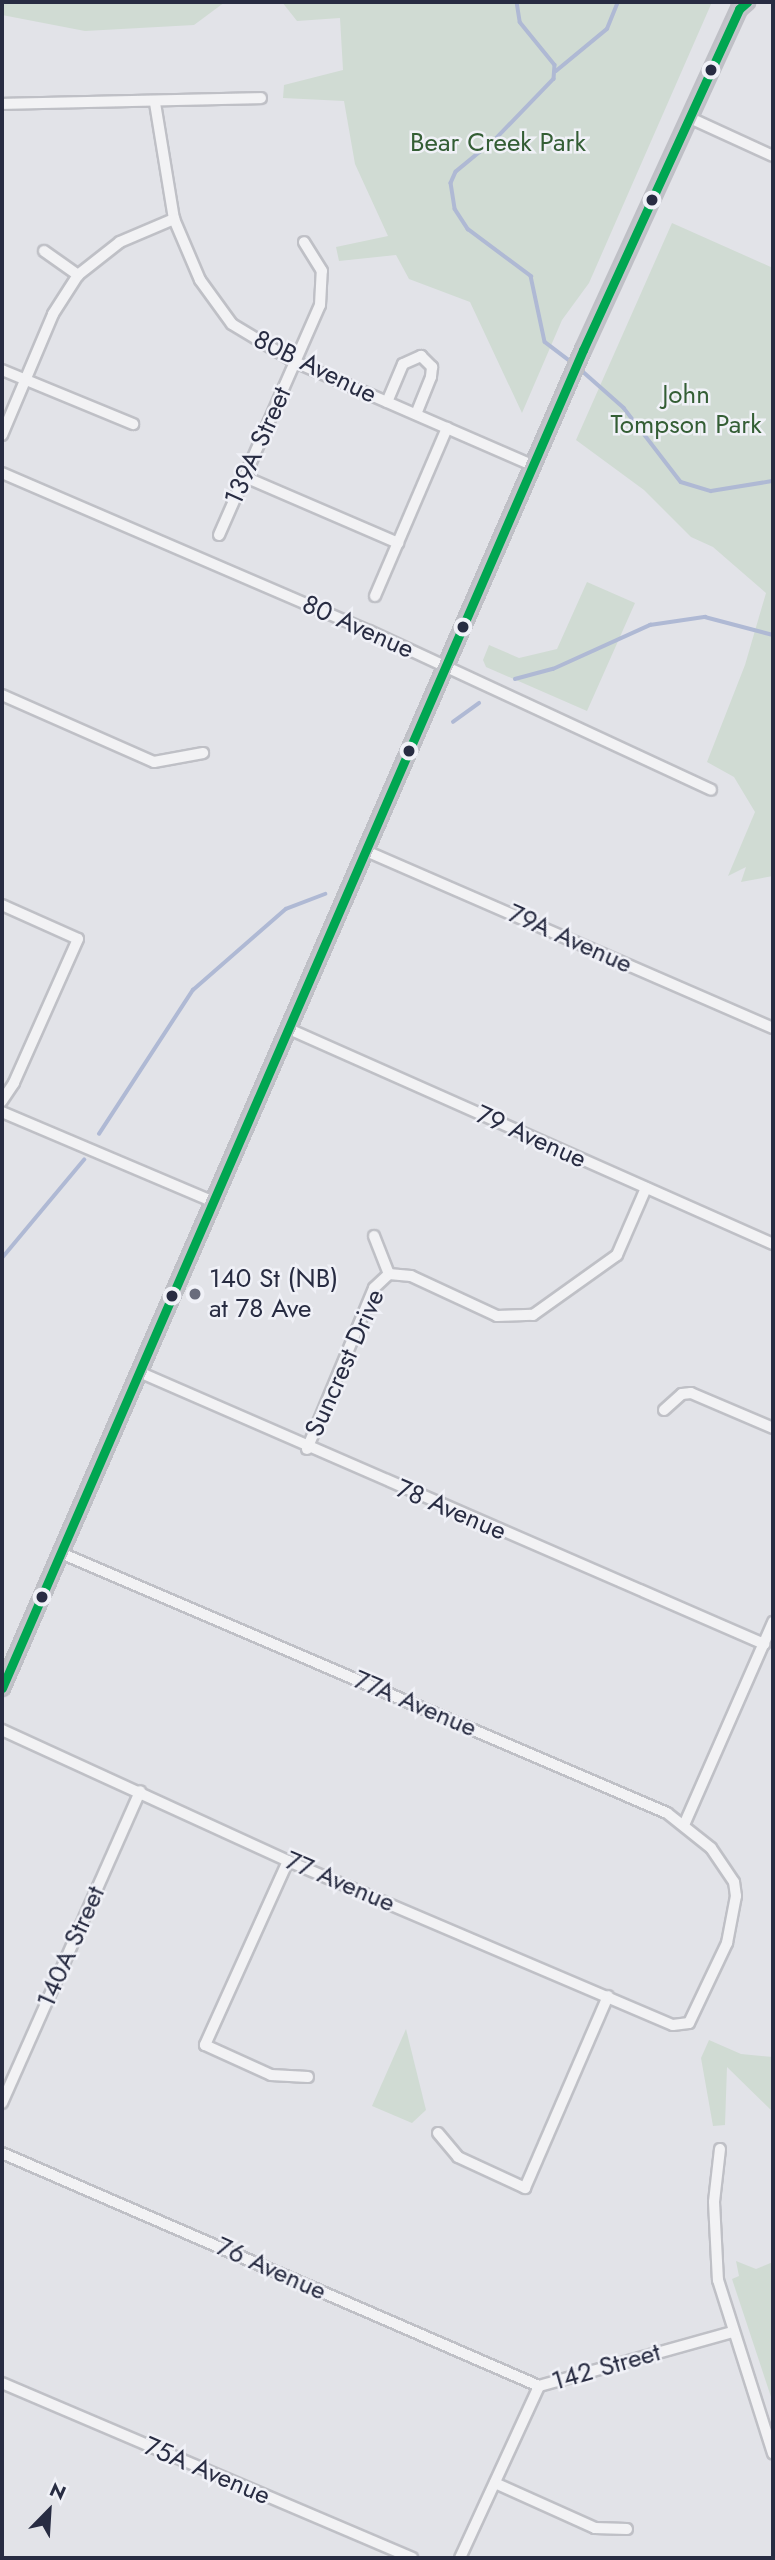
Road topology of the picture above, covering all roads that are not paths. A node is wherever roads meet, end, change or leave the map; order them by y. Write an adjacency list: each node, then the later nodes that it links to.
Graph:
1 (741, 4): 5 (main road)
2 (261, 98): 3 (street)
3 (155, 103): 4 (street); 7 (street, 80B Avenue)
4 (2, 104)
5 (690, 118): 6 (street); 19 (main road)
6 (773, 156)
7 (174, 219): 10 (street); 11 (street, 80B Avenue)
8 (304, 242): 11 (street, 139A Street)
9 (44, 251): 10 (street)
10 (78, 275): 13 (street)
11 (295, 362): 14 (street, 80B Avenue); 21 (street, 139A Street)
12 (2, 370): 13 (street)
13 (25, 381): 16 (street); 18 (street)
14 (387, 402): 15 (street, 80B Avenue); 15 (street, 80B Avenue)
15 (416, 414): 17 (street, 80B Avenue)
16 (133, 424)
17 (447, 428): 19 (street, 80B Avenue); 23 (street)
18 (2, 435)
19 (534, 466): 25 (main road)
20 (2, 473): 25 (street, 80 Avenue)
21 (245, 477): 22 (street, 139A Street); 23 (street)
22 (219, 535)
23 (398, 543): 24 (street)
24 (375, 596)
25 (446, 667): 28 (street, 80 Avenue); 29 (main road)
26 (2, 695): 27 (street)
27 (203, 753)
28 (711, 790)
29 (366, 850): 31 (street, 79A Avenue); 32 (main road)
30 (2, 905): 33 (street)
31 (773, 1028)
32 (289, 1029): 35 (street, 79 Avenue); 36 (main road)
33 (2, 1101)
34 (2, 1112): 36 (street)
35 (646, 1188): 38 (street, 79 Avenue); 39 (street, Suncrest Drive)
36 (214, 1202): 40 (main road)
37 (373, 1236): 39 (street)
38 (773, 1244)
39 (389, 1274): 43 (street, Suncrest Drive)
40 (139, 1373): 43 (street, 78 Avenue); 44 (main road)
41 (664, 1410): 42 (street)
42 (773, 1428)
43 (307, 1449): 46 (street, 78 Avenue)
44 (61, 1553): 47 (main road); 50 (street, 77A Avenue)
45 (773, 1622): 46 (street)
46 (764, 1644): 50 (street)
47 (2, 1688)
48 (2, 1730): 49 (street, 77 Avenue)
49 (140, 1791): 51 (street, 77 Avenue); 55 (street, 140A Street)
50 (684, 1825): 53 (street, 77A Avenue)
51 (288, 1861): 52 (street, 77 Avenue); 54 (street)
52 (608, 1996): 53 (street, 77 Avenue); 56 (street)
53 (682, 2026)
54 (308, 2077)
55 (2, 2103)
56 (438, 2133)
57 (720, 2149): 59 (street)
58 (2, 2153): 61 (street, 76 Avenue)
59 (733, 2332): 61 (street, 142 Street); 62 (street)
60 (2, 2383): 65 (street, 75A Avenue)
61 (539, 2386): 63 (street, 142 Street)
62 (773, 2453)
63 (495, 2483): 64 (street); 66 (street, 142 Street)
64 (627, 2529)
65 (412, 2558)
66 (460, 2558)

